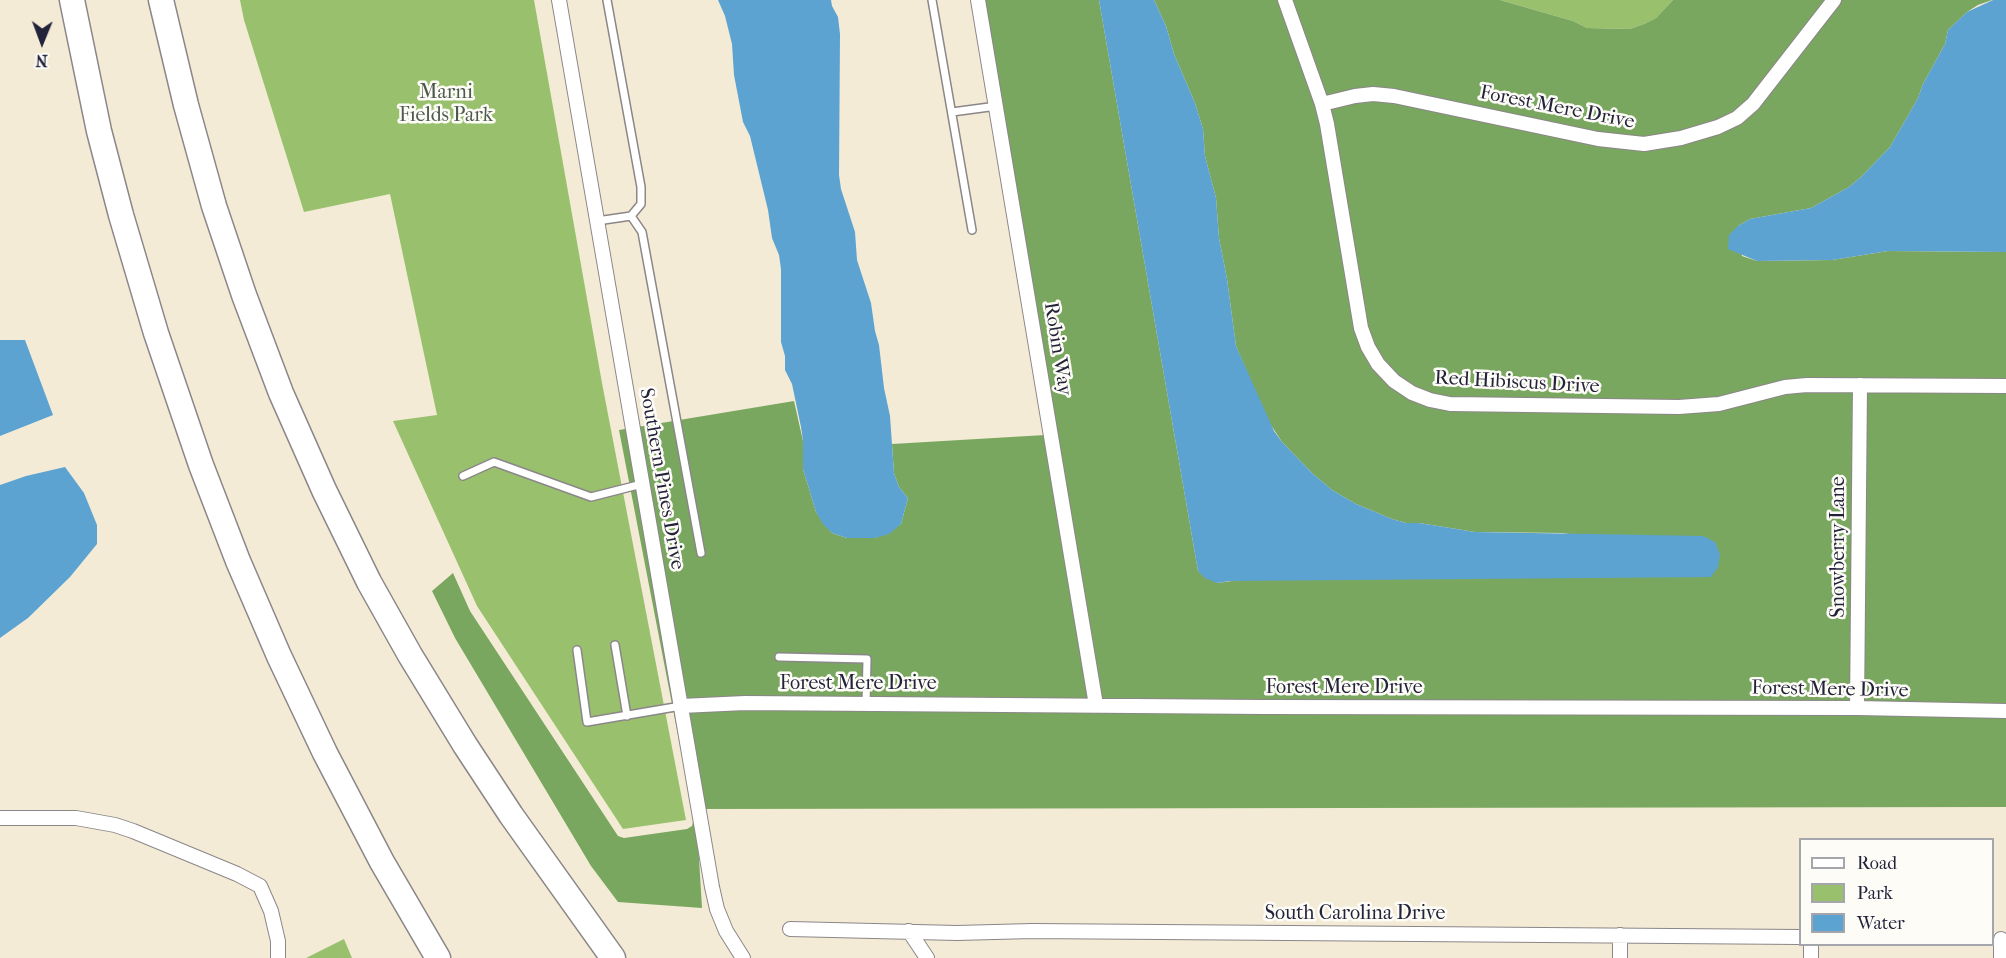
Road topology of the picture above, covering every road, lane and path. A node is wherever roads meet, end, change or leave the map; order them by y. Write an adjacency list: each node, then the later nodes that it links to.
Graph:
1 (72, 0): 36 (highway)
2 (161, 0): 37 (highway)
3 (560, 0): 13 (street, Southern Pines Drive)
4 (607, 0): 12 (lane)
5 (932, 0): 11 (lane)
6 (978, 0): 10 (street, Robin Way)
7 (1285, 0): 9 (street, Red Hibiscus Drive)
8 (1834, 0): 9 (street, Forest Mere Drive)
9 (1322, 104): 15 (street, Red Hibiscus Drive)
10 (997, 106): 11 (lane); 24 (street, Robin Way)
11 (951, 112): 14 (lane)
12 (632, 216): 13 (lane); 19 (lane)
13 (597, 221): 18 (street, Southern Pines Drive)
14 (972, 230)
15 (1860, 385): 16 (street, Red Hibiscus Drive); 26 (street, Snowberry Lane)
16 (2006, 386)
17 (463, 476): 18 (lane)
18 (642, 484): 25 (street, Southern Pines Drive)
19 (701, 553)
20 (615, 645): 28 (lane)
21 (577, 650): 28 (lane)
22 (779, 657): 23 (lane)
23 (866, 704): 24 (street, Forest Mere Drive); 25 (street, Forest Mere Drive)
24 (1096, 705): 26 (street, Forest Mere Drive)
25 (681, 706): 28 (lane); 38 (street, Southern Pines Drive)
26 (1857, 708): 27 (street, Forest Mere Drive)
27 (2006, 711)
28 (627, 716)
29 (0, 818): 35 (street)
30 (790, 929): 31 (street)
31 (909, 931): 32 (street, South Carolina Drive); 39 (street)
32 (1620, 935): 33 (street, South Carolina Drive); 40 (street)
33 (1799, 937)
34 (2000, 939): 41 (street)
35 (278, 958)
36 (438, 958)
37 (614, 958)
38 (743, 958)
39 (927, 958)
40 (1620, 958)
41 (2001, 958)

